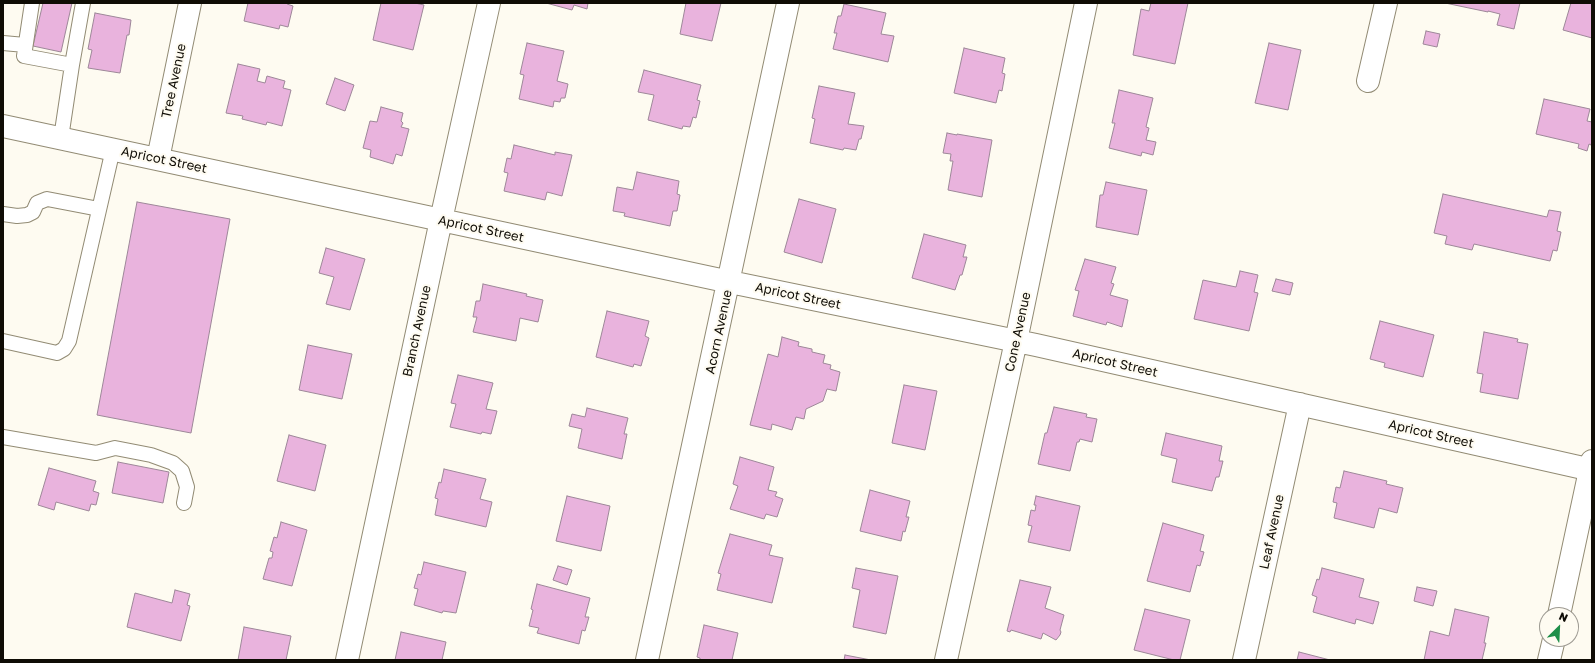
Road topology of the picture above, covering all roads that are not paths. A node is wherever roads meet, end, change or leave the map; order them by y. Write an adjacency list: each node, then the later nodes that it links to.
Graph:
1 (32, 3): 9 (lane)
2 (80, 3): 10 (lane)
3 (190, 3): 15 (street, Tree Avenue)
4 (489, 3): 18 (street, Branch Avenue)
5 (788, 3): 19 (street, Acorn Avenue)
6 (1086, 3): 20 (street, Cone Avenue)
7 (1386, 3): 11 (street)
8 (3, 43): 9 (lane)
9 (25, 45): 10 (lane)
10 (72, 65): 13 (lane)
11 (1368, 81)
12 (3, 126): 13 (street, Apricot Street)
13 (61, 138): 14 (street, Apricot Street)
14 (113, 149): 15 (street, Apricot Street); 16 (lane)
15 (158, 159): 18 (street, Apricot Street)
16 (99, 209): 17 (lane); 21 (lane)
17 (3, 214)
18 (441, 220): 19 (street, Apricot Street); 28 (street, Branch Avenue)
19 (730, 282): 20 (street, Apricot Street); 29 (street, Acorn Avenue)
20 (1016, 341): 22 (street, Apricot Street); 30 (street, Cone Avenue)
21 (4, 342)
22 (1300, 404): 24 (street, Apricot Street); 31 (street, Leaf Avenue)
23 (3, 437): 25 (lane)
24 (1591, 467): 26 (street)
25 (184, 503)
26 (1561, 607)
27 (1552, 647): 32 (street)
28 (347, 660)
29 (647, 660)
30 (946, 660)
31 (1244, 660)
32 (1549, 660)

